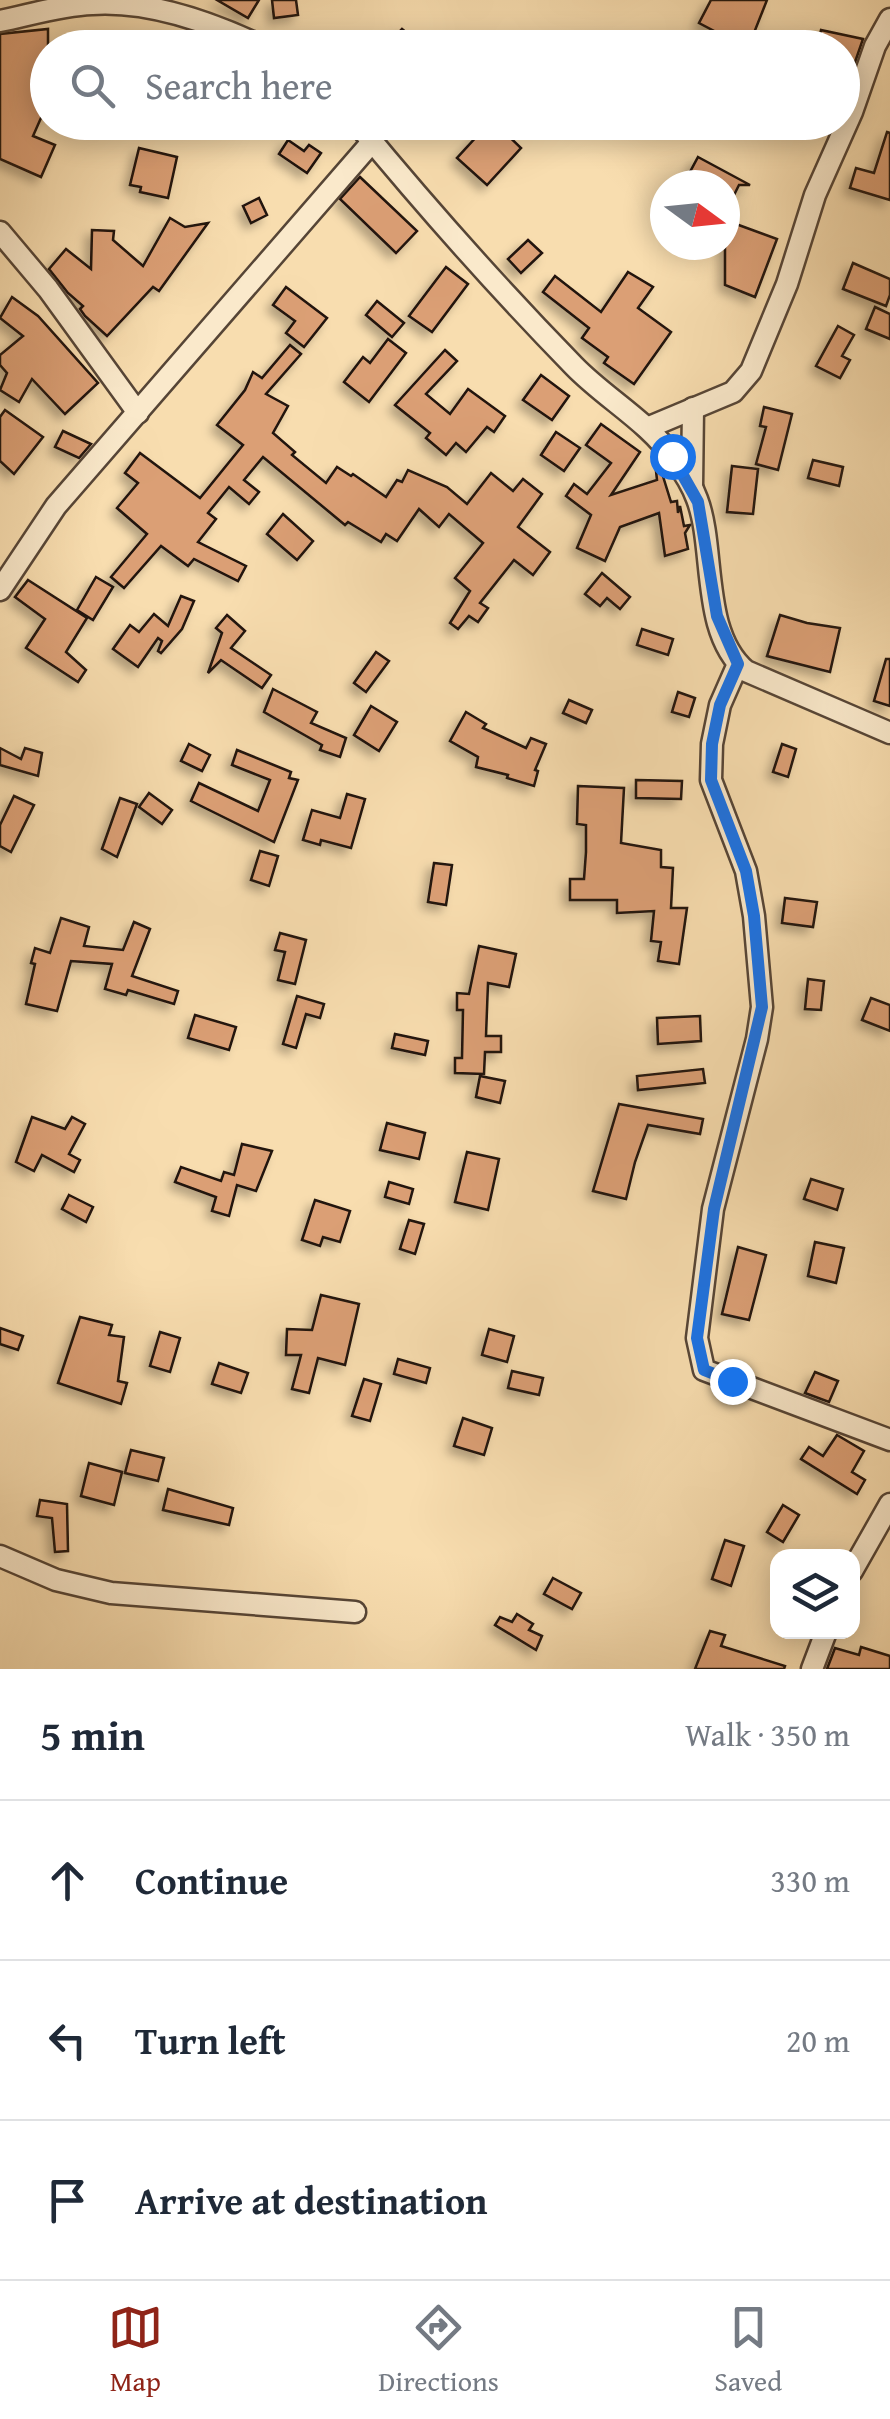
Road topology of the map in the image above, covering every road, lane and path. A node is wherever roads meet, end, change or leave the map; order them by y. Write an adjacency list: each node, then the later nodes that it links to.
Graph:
1 (890, 19): 4 (street)
2 (0, 21): 3 (street)
3 (225, 30)
4 (860, 86)
5 (839, 140): 8 (street)
6 (372, 142): 9 (street); 10 (street)
7 (0, 232): 9 (street)
8 (694, 408): 10 (street); 11 (street)
9 (138, 412): 12 (street)
10 (647, 428): 11 (street)
11 (692, 487): 13 (street)
12 (0, 590)
13 (738, 664): 14 (street); 15 (street)
14 (890, 733)
15 (890, 1440)
16 (890, 1504): 18 (street)
17 (0, 1556): 19 (street)
18 (860, 1557)
19 (356, 1612)
20 (823, 1639): 21 (street)
21 (812, 1669)

